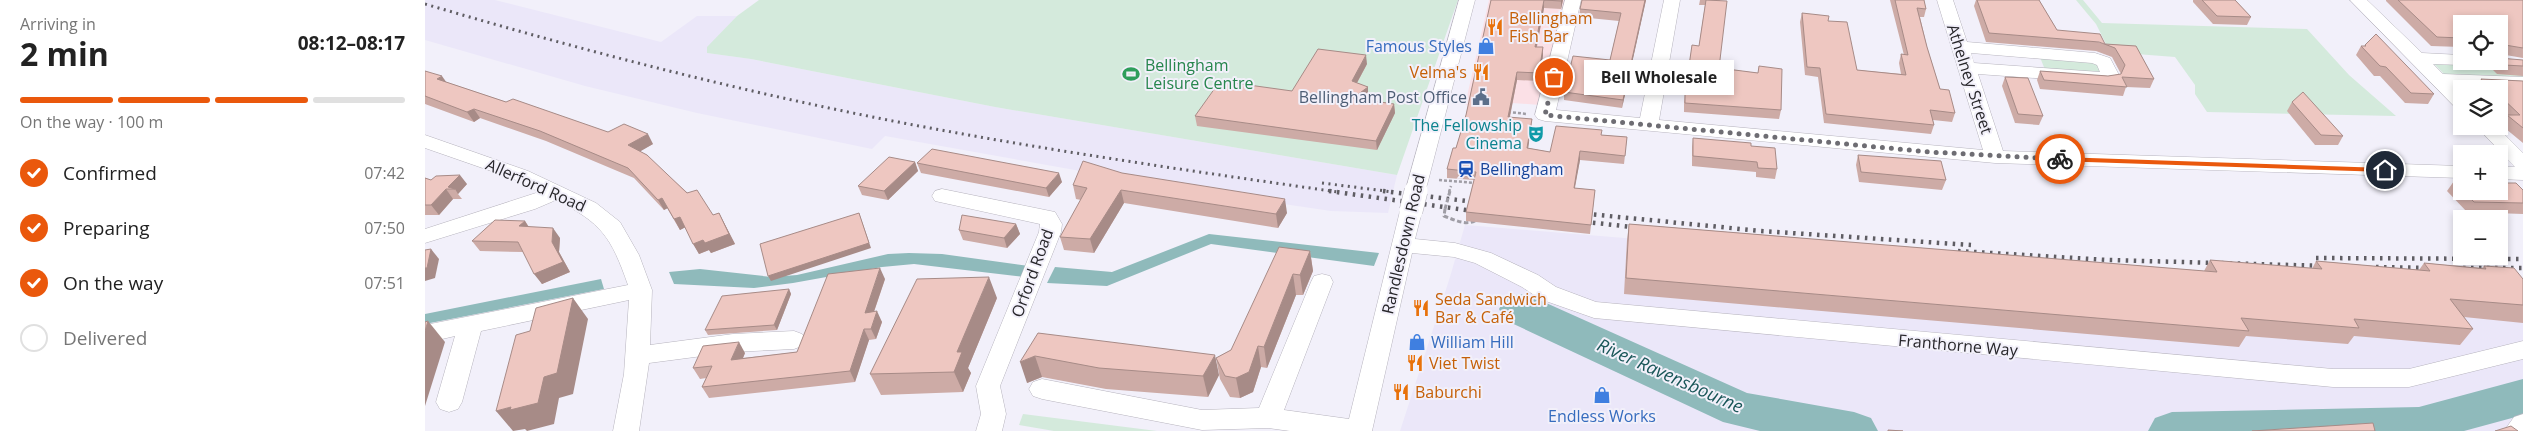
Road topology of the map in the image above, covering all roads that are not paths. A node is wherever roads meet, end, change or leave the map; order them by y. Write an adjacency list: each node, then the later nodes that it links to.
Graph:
1 (1467, 0): 24 (street, Randlesdown Road, bridge)
2 (1573, 0): 13 (street)
3 (1673, 0): 13 (street)
4 (1945, 0): 6 (street, Athelney Street)
5 (2358, 0): 7 (street)
6 (1960, 47): 9 (street, Athelney Street); 9 (street)
7 (2417, 58): 8 (street); 10 (street)
8 (2453, 60)
9 (1966, 68): 16 (street, Athelney Street)
10 (2439, 79): 11 (street); 12 (street)
11 (2523, 83)
12 (2453, 94)
13 (1648, 125): 16 (street)
14 (2494, 135): 17 (street)
15 (425, 141): 21 (street, Allerford Road)
16 (1995, 157): 18 (street)
17 (2523, 164)
18 (2453, 172)
19 (2508, 173): 20 (street)
20 (2523, 174)
21 (557, 192): 23 (street); 26 (street, Allerford Road)
22 (942, 196): 38 (street, Orford Road)
23 (425, 236)
24 (1403, 245): 30 (street, Franthorne Way); 36 (street, Randlesdown Road)
25 (1322, 282): 34 (street)
26 (641, 290): 27 (street); 31 (street, Allerford Road)
27 (471, 323): 28 (street); 33 (street)
28 (425, 334)
29 (794, 340): 31 (street)
30 (2523, 350)
31 (637, 356): 37 (street, Allerford Road)
32 (1042, 389): 34 (street)
33 (449, 402)
34 (1268, 418): 36 (street)
35 (2523, 424): 39 (street)
36 (1359, 430)
37 (626, 431)
38 (989, 431)
39 (2517, 431)

